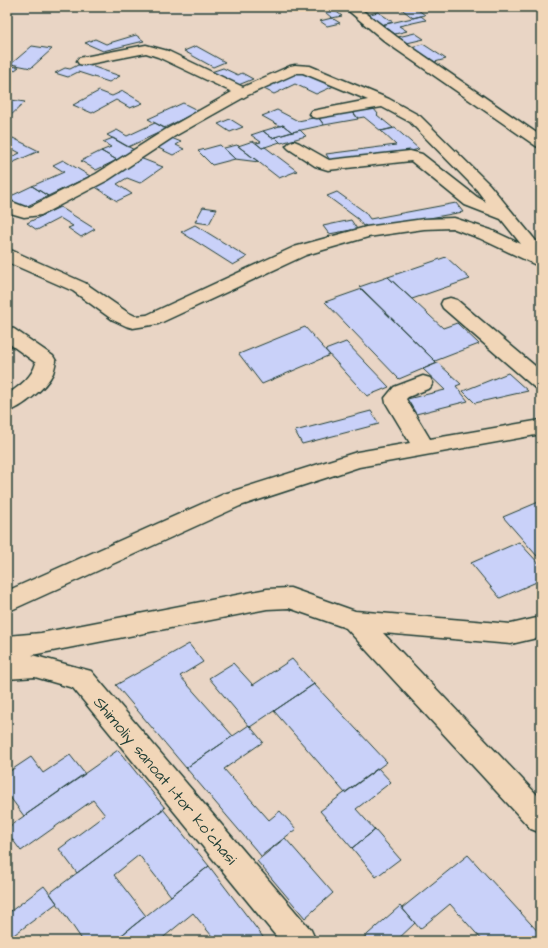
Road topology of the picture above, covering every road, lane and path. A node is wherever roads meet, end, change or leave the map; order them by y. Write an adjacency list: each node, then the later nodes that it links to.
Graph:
1 (350, 7): 6 (street)
2 (84, 61): 3 (street)
3 (243, 92): 4 (street); 8 (street)
4 (384, 102): 5 (street); 9 (street)
5 (317, 114)
6 (541, 143)
7 (294, 146): 9 (street)
8 (7, 205)
9 (508, 217): 11 (street)
10 (7, 256): 11 (street)
11 (541, 259)
12 (450, 304): 14 (street)
13 (7, 333): 16 (street)
14 (541, 382)
15 (423, 383): 18 (street)
16 (7, 405)
17 (541, 427): 18 (street)
18 (424, 448): 19 (street)
19 (7, 602)
20 (354, 621): 21 (street); 22 (street); 24 (street)
21 (541, 627)
22 (7, 647)
23 (7, 668): 25 (street, Shimoliy sanoat 1-tor koʻchasi)
24 (541, 819)
25 (300, 941)

